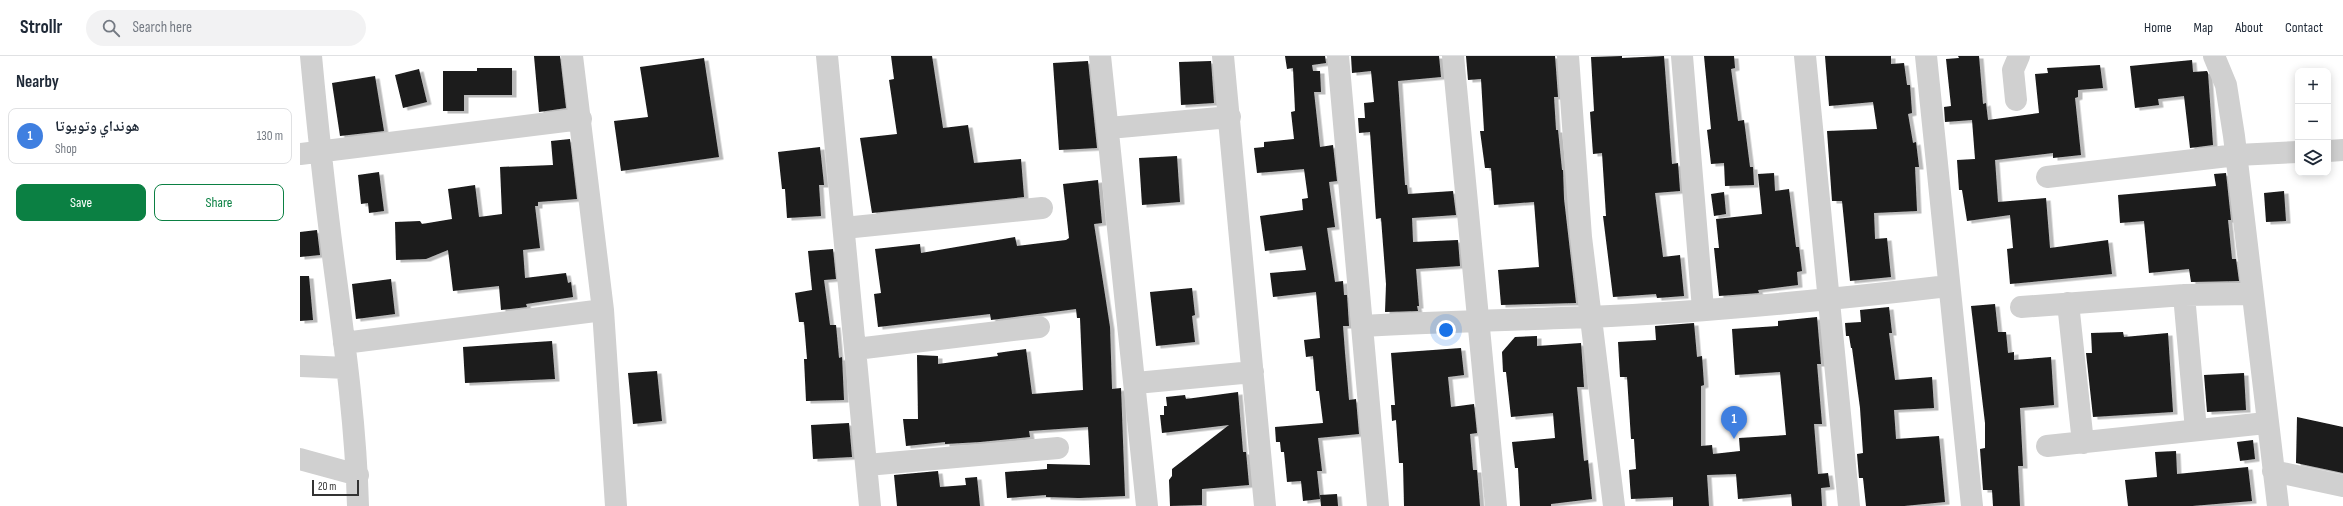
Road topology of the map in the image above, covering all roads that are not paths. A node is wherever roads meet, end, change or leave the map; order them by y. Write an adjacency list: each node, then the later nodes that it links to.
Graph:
1 (311, 56): 21 (street)
2 (572, 56): 16 (street)
3 (827, 56): 25 (street)
4 (1100, 56): 17 (street)
5 (1223, 56): 15 (street)
6 (1338, 56): 36 (street)
7 (1452, 56): 35 (street)
8 (1568, 56): 34 (street)
9 (1682, 56): 32 (street)
10 (1805, 56): 29 (street)
11 (1926, 56): 26 (street)
12 (2019, 56): 14 (street)
13 (2214, 56): 22 (street)
14 (2016, 100)
15 (1230, 117): 17 (street); 42 (street)
16 (581, 119): 21 (street); 33 (street)
17 (1109, 128): 43 (street)
18 (2343, 150): 19 (street)
19 (2331, 151)
20 (2295, 152): 22 (street)
21 (310, 153): 38 (street)
22 (2236, 155): 23 (street); 27 (street)
23 (2047, 177)
24 (1042, 208): 25 (street)
25 (844, 228): 39 (street)
26 (1948, 286): 29 (street); 63 (street)
27 (2252, 294): 28 (street); 44 (street)
28 (2184, 295): 30 (street); 45 (street)
29 (1828, 301): 32 (street); 62 (street)
30 (2068, 303): 31 (street); 46 (street)
31 (2021, 307)
32 (1703, 309): 34 (street)
33 (603, 310): 38 (street); 55 (street)
34 (1590, 317): 35 (street); 61 (street)
35 (1479, 320): 36 (street); 60 (street)
36 (1363, 326): 59 (street)
37 (1039, 327): 39 (street)
38 (344, 343): 41 (street)
39 (856, 349): 50 (street)
40 (300, 366): 41 (street)
41 (347, 368): 52 (street)
42 (1253, 372): 43 (street); 58 (street)
43 (1136, 383): 57 (street)
44 (2266, 423): 45 (street); 51 (street)
45 (2196, 430): 46 (street)
46 (2083, 443): 47 (street)
47 (2047, 446)
48 (1058, 448): 50 (street)
49 (300, 459): 52 (street)
50 (867, 465): 56 (street)
51 (2273, 472): 53 (street); 64 (street)
52 (358, 475): 54 (street)
53 (2343, 486)
54 (358, 506)
55 (616, 506)
56 (870, 506)
57 (1147, 506)
58 (1265, 506)
59 (1378, 506)
60 (1496, 506)
61 (1614, 506)
62 (1849, 506)
63 (1972, 506)
64 (2278, 506)

